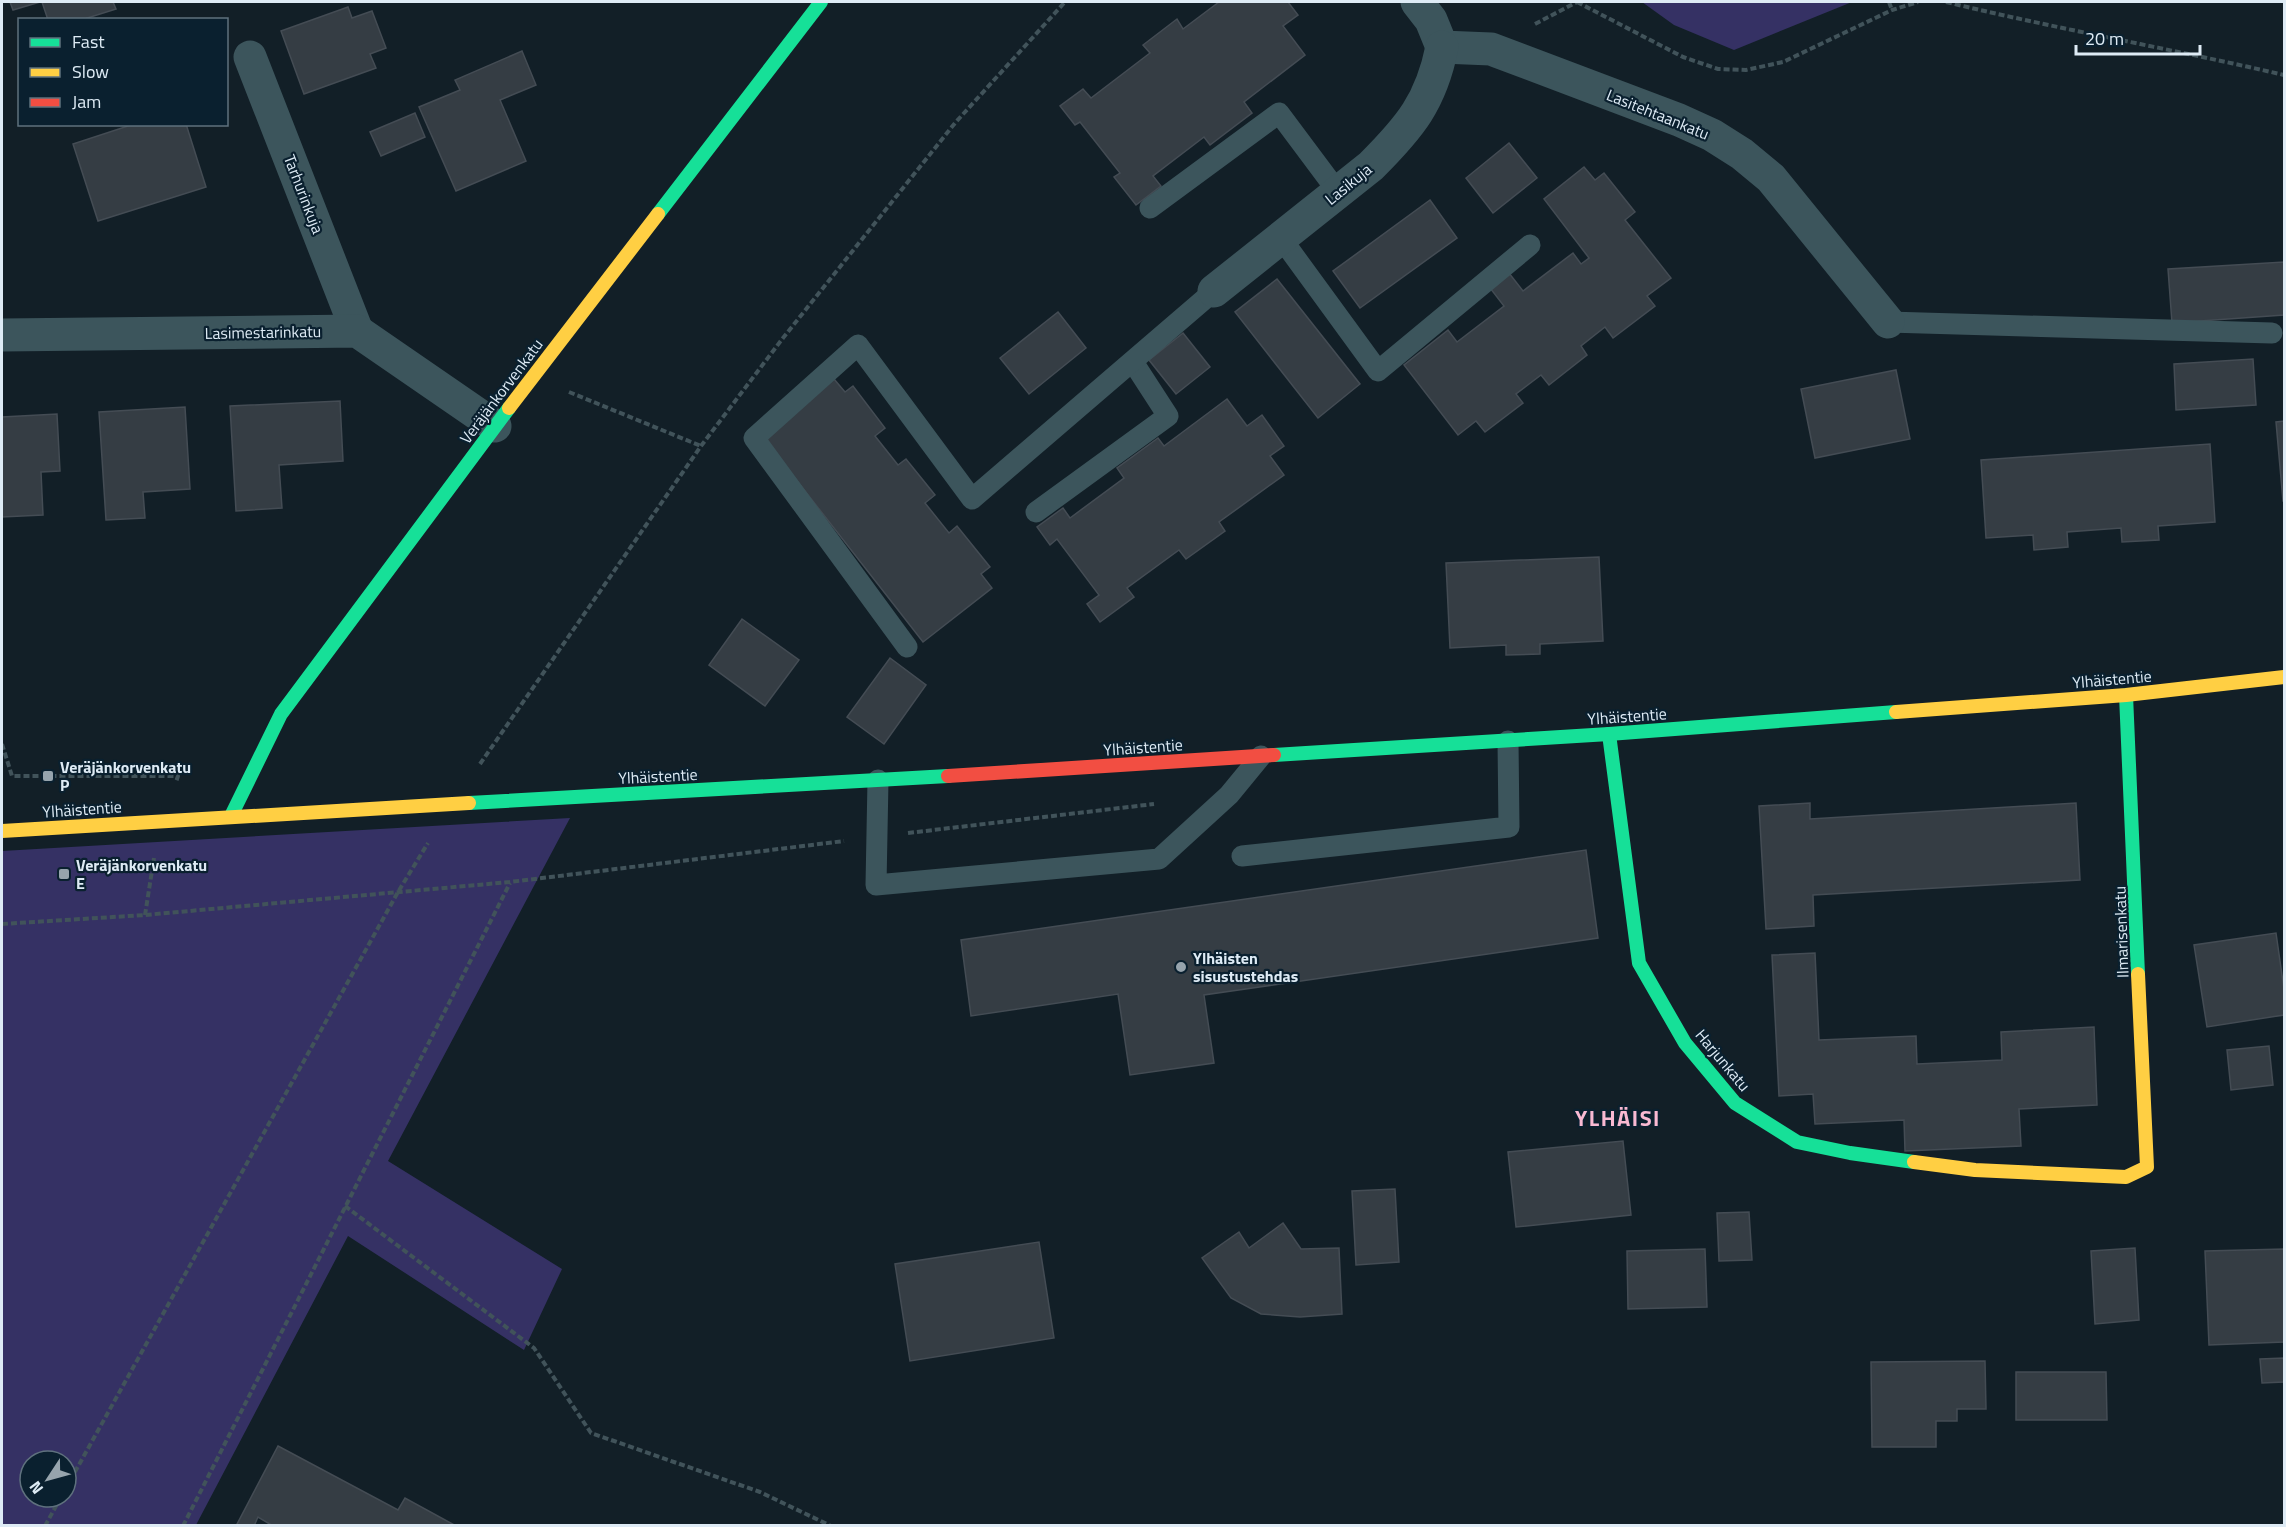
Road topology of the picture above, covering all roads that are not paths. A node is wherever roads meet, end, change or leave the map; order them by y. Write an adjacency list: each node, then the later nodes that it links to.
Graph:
1 (821, 2): 15 (street, Veräjänkorvenkatu)
2 (1417, 2): 3 (street)
3 (1442, 47): 5 (street, Lasikuja); 10 (street, Lasitehtaankatu)
4 (250, 57): 11 (street, Tarhurinkuja)
5 (1338, 192): 6 (lane); 7 (street, Lasikuja)
6 (1150, 208)
7 (1281, 238): 8 (lane); 9 (street, Lasikuja)
8 (1530, 245)
9 (1214, 291): 14 (lane)
10 (1888, 322): 12 (lane)
11 (357, 331): 13 (street, Lasimestarinkatu); 15 (street)
12 (2272, 333)
13 (2, 335)
14 (1133, 362): 16 (lane); 17 (lane)
15 (495, 426): 24 (street, Veräjänkorvenkatu)
16 (1036, 512)
17 (907, 647)
18 (2284, 677): 19 (street, Ylhäistentie)
19 (2126, 695): 20 (street, Ylhäistentie); 27 (street, Ilmarisenkatu)
20 (1609, 734): 21 (street, Ylhäistentie); 27 (street, Harjunkatu)
21 (1508, 741): 22 (street, Ylhäistentie); 26 (lane)
22 (1261, 756): 23 (street, Ylhäistentie); 23 (lane)
23 (878, 780): 24 (street, Ylhäistentie)
24 (231, 816): 25 (street, Ylhäistentie)
25 (2, 831)
26 (1242, 856)
27 (2147, 1167)

